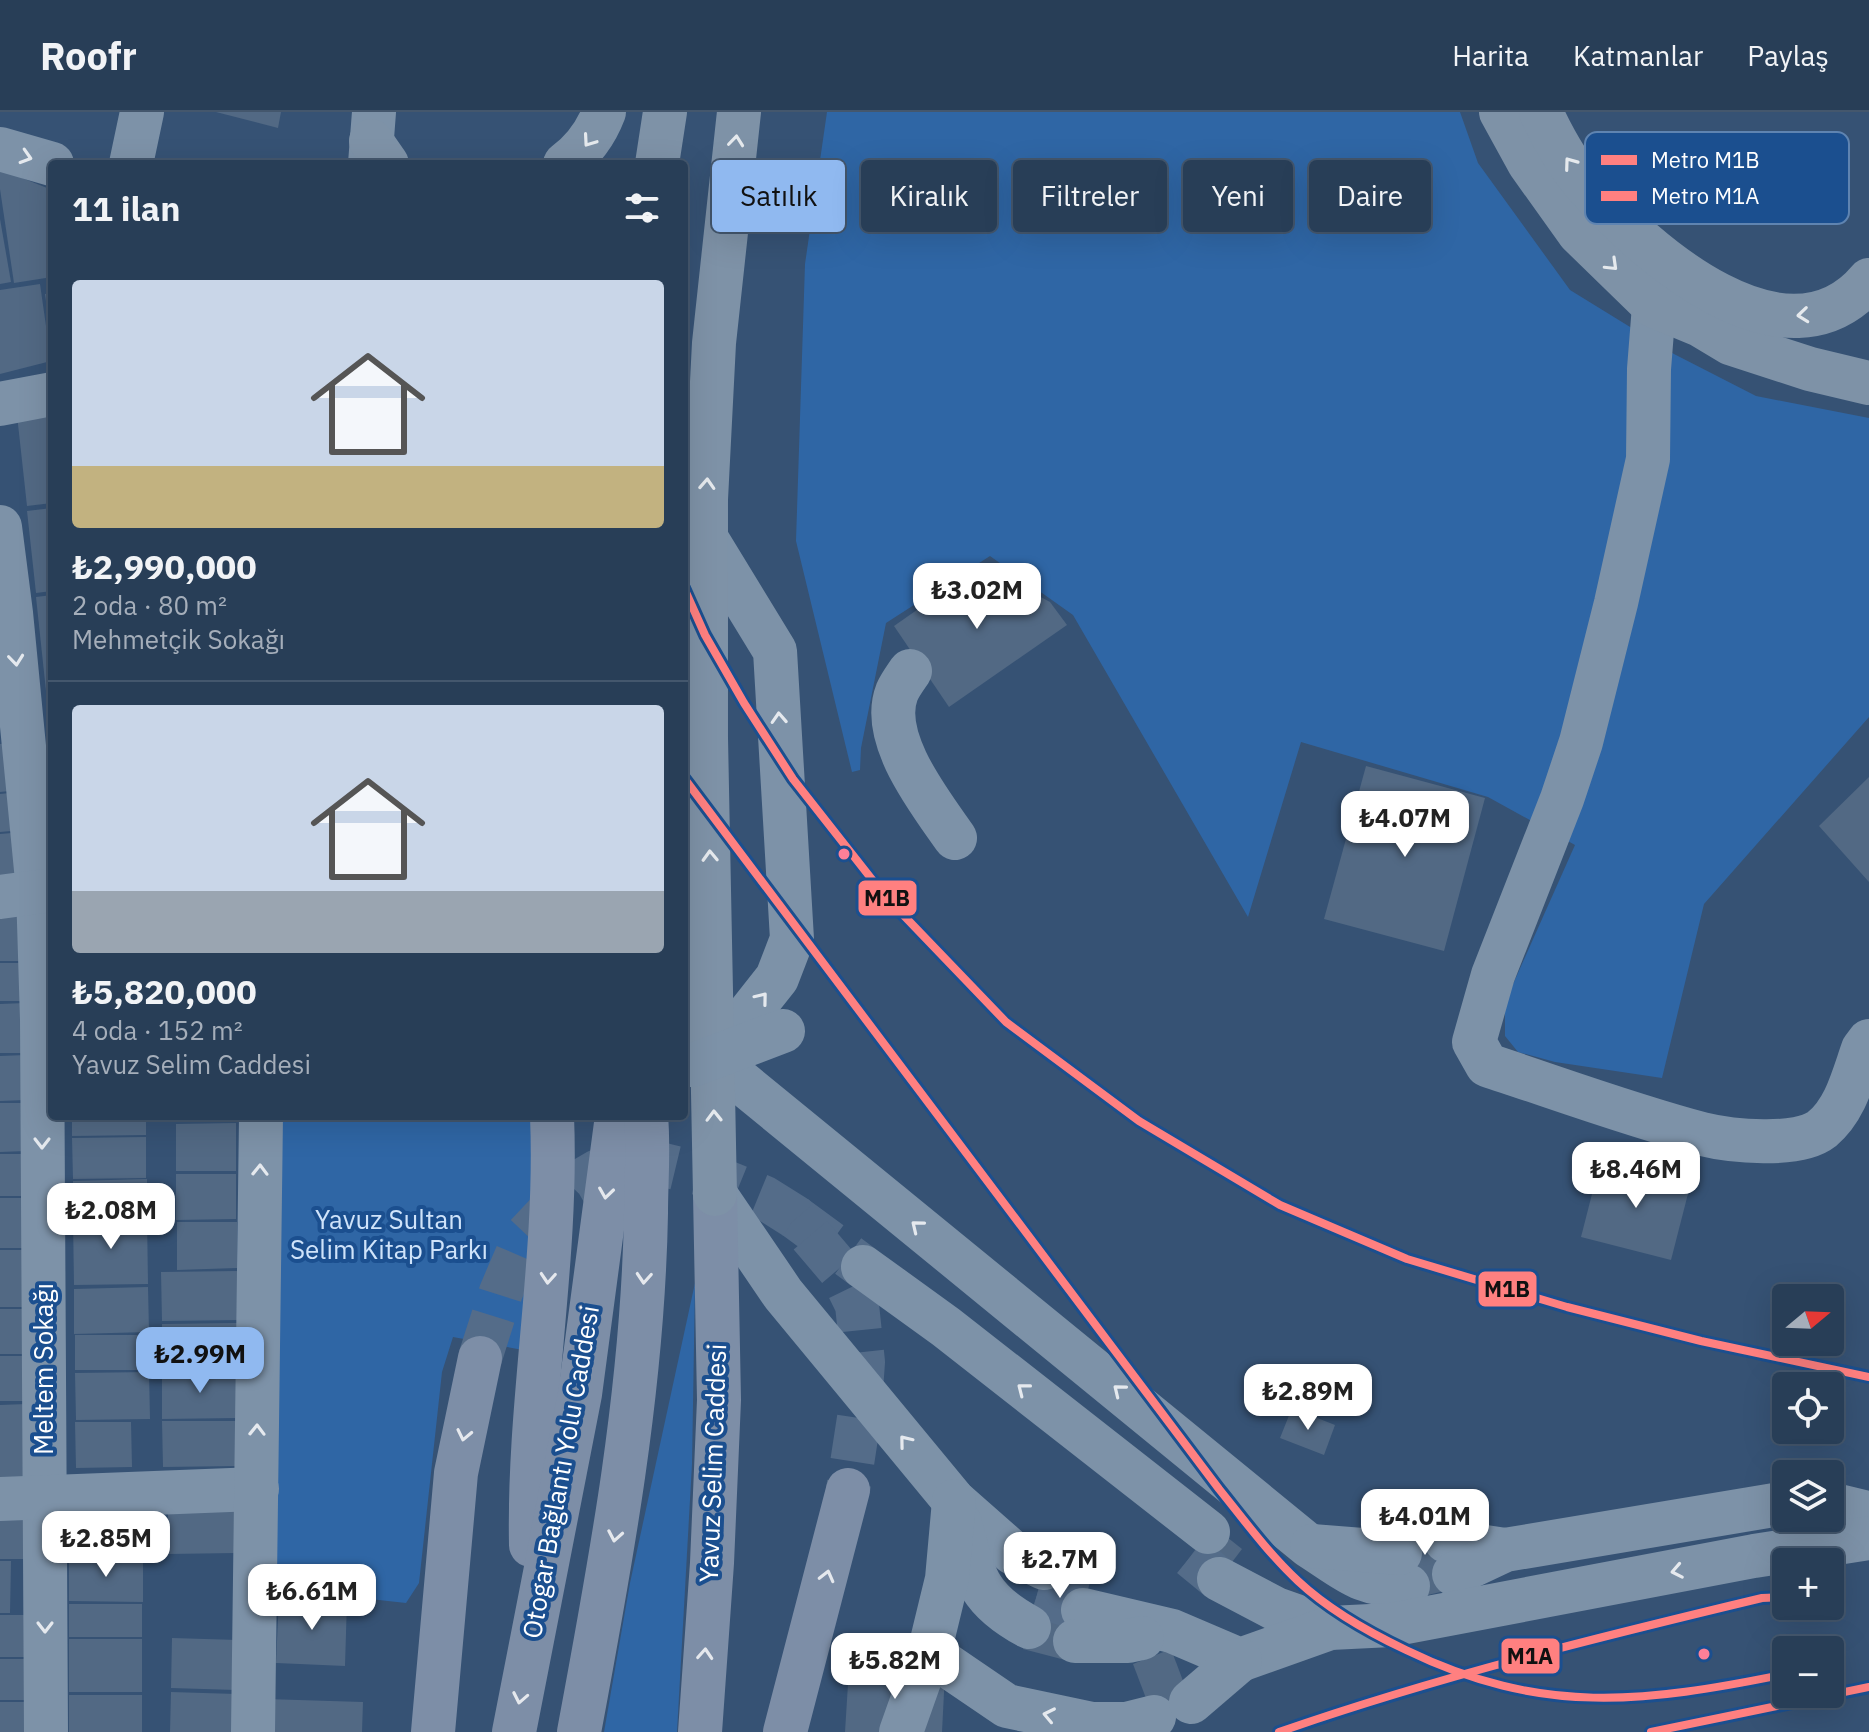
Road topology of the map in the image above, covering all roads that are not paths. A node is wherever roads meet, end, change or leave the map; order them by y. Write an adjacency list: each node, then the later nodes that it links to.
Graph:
1 (142, 112): 8 (street)
2 (604, 112): 9 (highway, one-way to 9)
3 (665, 112): 10 (highway)
4 (739, 112): 21 (highway, one-way to 4)
5 (1501, 112): 16 (highway, one-way to 16)
6 (1541, 112): 12 (highway, one-way to 6)
7 (0, 149): 11 (street, one-way to 11)
8 (132, 160)
9 (570, 160)
10 (658, 160)
11 (48, 163)
12 (1585, 184)
13 (1624, 224): 14 (highway, one-way to 13)
14 (1666, 261): 15 (highway, one-way to 14); 16 (highway)
15 (1869, 280)
16 (1654, 306): 17 (highway); 26 (street)
17 (1869, 383)
18 (48, 395): 19 (street)
19 (0, 404)
20 (0, 527): 24 (street, Meltem Sokağı, one-way to 24)
21 (706, 538): 27 (highway, one-way to 21); 27 (street, one-way to 21)
22 (910, 671): 23 (street)
23 (955, 838)
24 (30, 892): 39 (street, Meltem Sokağı, one-way to 39)
25 (783, 1031): 27 (street, bridge)
26 (1869, 1041)
27 (698, 1062): 32 (highway, one-way to 27); 45 (street, one-way to 27)
28 (261, 1120): 36 (street, one-way to 28)
29 (552, 1120): 50 (main road, one-way to 50)
30 (616, 1120): 50 (main road, Otogar Bağlantı Yolu Caddesi, one-way to 50)
31 (646, 1120): 57 (main road, one-way to 57)
32 (715, 1194): 40 (street, one-way to 32); 58 (main road, Yavuz Selim Caddesi, one-way to 32)
33 (863, 1267): 35 (street, one-way to 33)
34 (480, 1358): 55 (main road, one-way to 55)
35 (1128, 1472): 45 (street); 48 (street)
36 (257, 1489): 39 (street); 54 (street)
37 (848, 1490): 59 (main road, one-way to 37)
38 (0, 1499): 39 (street)
39 (44, 1499): 53 (street, Meltem Sokağı, one-way to 53)
40 (954, 1501): 40 (street); 51 (street)
41 (1772, 1505): 46 (street)
42 (1844, 1507): 43 (street)
43 (1869, 1516)
44 (1869, 1538): 48 (street, one-way to 48)
45 (1309, 1546): 47 (street)
46 (1450, 1558)
47 (1404, 1569)
48 (1330, 1628): 52 (street)
49 (1172, 1631): 49 (street); 52 (street)
50 (533, 1633): 56 (main road, Otogar Bağlantı Yolu Caddesi, one-way to 56)
51 (929, 1653): 52 (street, one-way to 51); 60 (street)
52 (1240, 1660)
53 (46, 1732)
54 (253, 1732)
55 (433, 1732)
56 (514, 1732)
57 (579, 1732)
58 (700, 1732)
59 (785, 1732)
60 (901, 1732)

